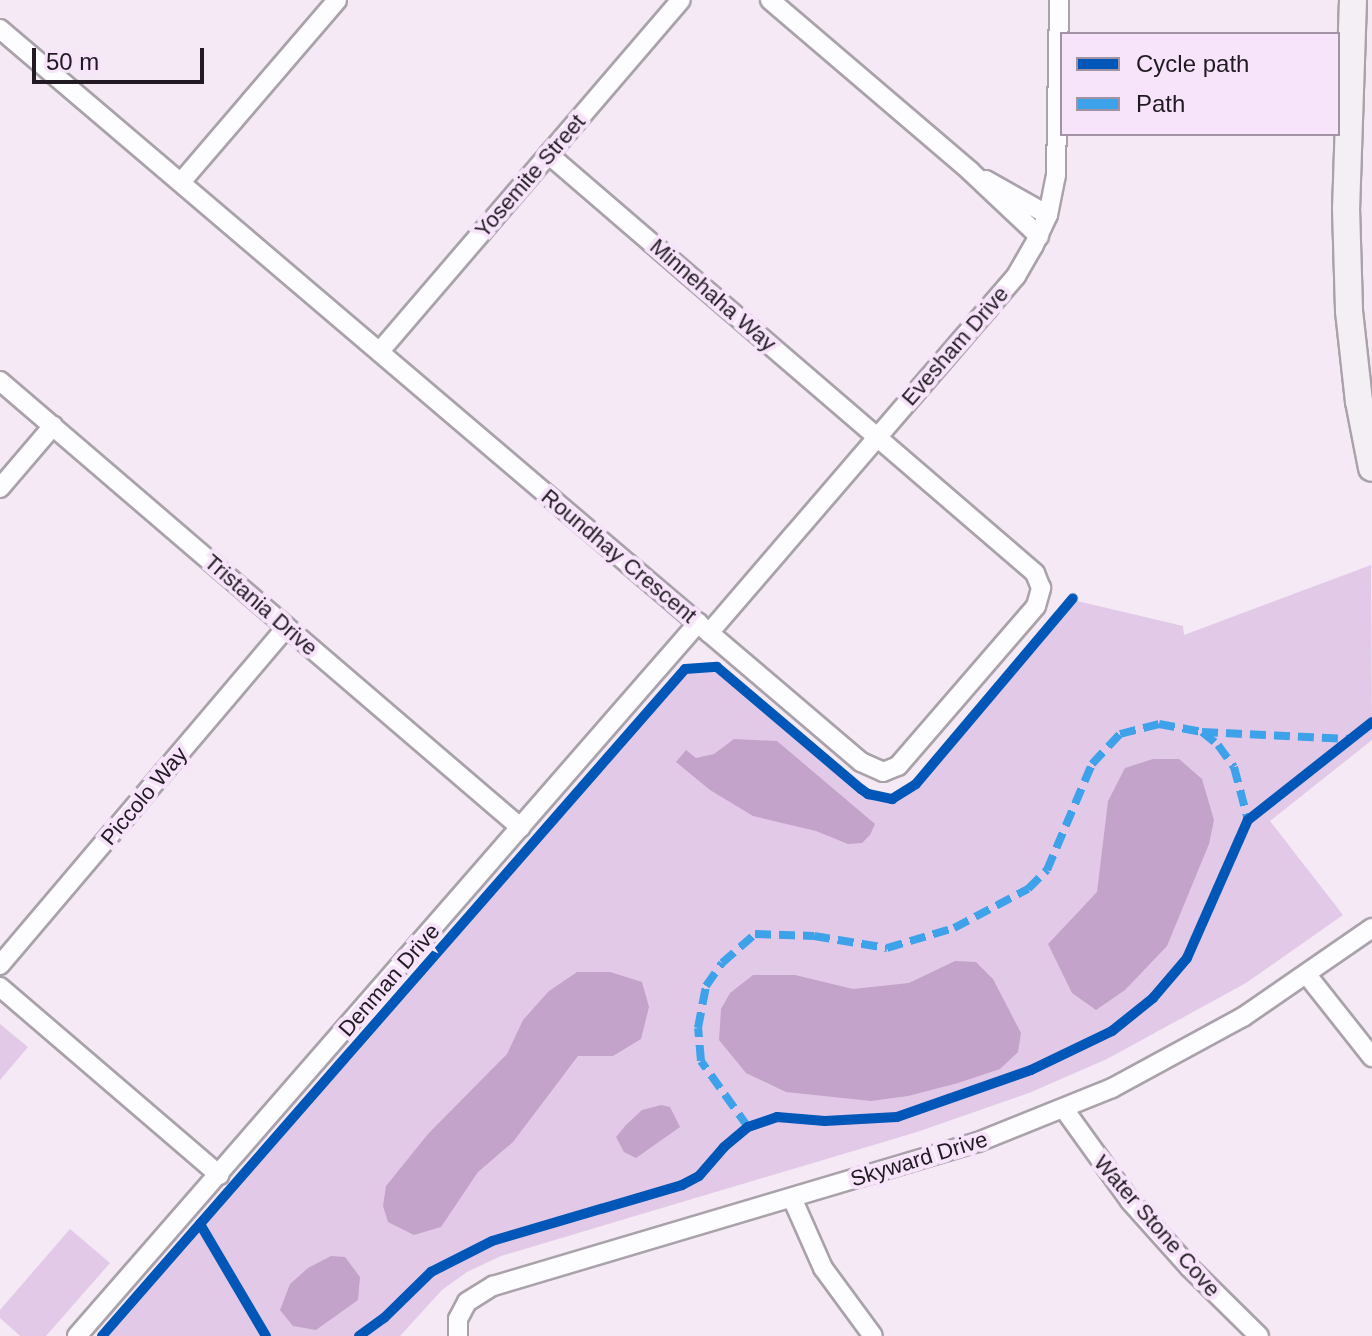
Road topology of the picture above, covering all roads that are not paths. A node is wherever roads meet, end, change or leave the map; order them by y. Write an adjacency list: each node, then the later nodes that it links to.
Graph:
1 (337, 0): 10 (street)
2 (681, 0): 7 (street, Yosemite Street)
3 (770, 0): 9 (street)
4 (1059, 0): 11 (street, Evesham Drive)
5 (1353, 0): 8 (street)
6 (0, 29): 10 (street, Roundhay Crescent)
7 (548, 154): 13 (street, Yosemite Street); 16 (street, Minnehaha Way)
8 (1359, 160): 17 (street)
9 (970, 171): 11 (street); 12 (street)
10 (182, 181): 13 (street, Roundhay Crescent)
11 (1048, 215): 12 (street, Evesham Drive)
12 (1039, 236): 16 (street, Evesham Drive)
13 (380, 351): 20 (street, Roundhay Crescent)
14 (0, 381): 15 (street, Tristania Drive)
15 (53, 426): 18 (street); 19 (street, Tristania Drive)
16 (878, 437): 20 (street, Evesham Drive); 20 (street, Roundhay Crescent)
17 (1372, 468)
18 (0, 488)
19 (287, 627): 21 (street, Tristania Drive); 23 (street, Piccolo Way)
20 (704, 628): 21 (street, Denman Drive)
21 (521, 828): 28 (street, Denman Drive)
22 (1372, 928): 24 (street, Skyward Drive)
23 (0, 965)
24 (1307, 975): 26 (street); 27 (street, Skyward Drive)
25 (0, 987): 28 (street)
26 (1372, 1057)
27 (1064, 1109): 29 (street, Skyward Drive); 33 (street, Water Stone Cove)
28 (219, 1175): 30 (street, Denman Drive)
29 (792, 1198): 31 (street, Skyward Drive); 32 (street)
30 (77, 1336)
31 (458, 1336)
32 (873, 1336)
33 (1259, 1336)

